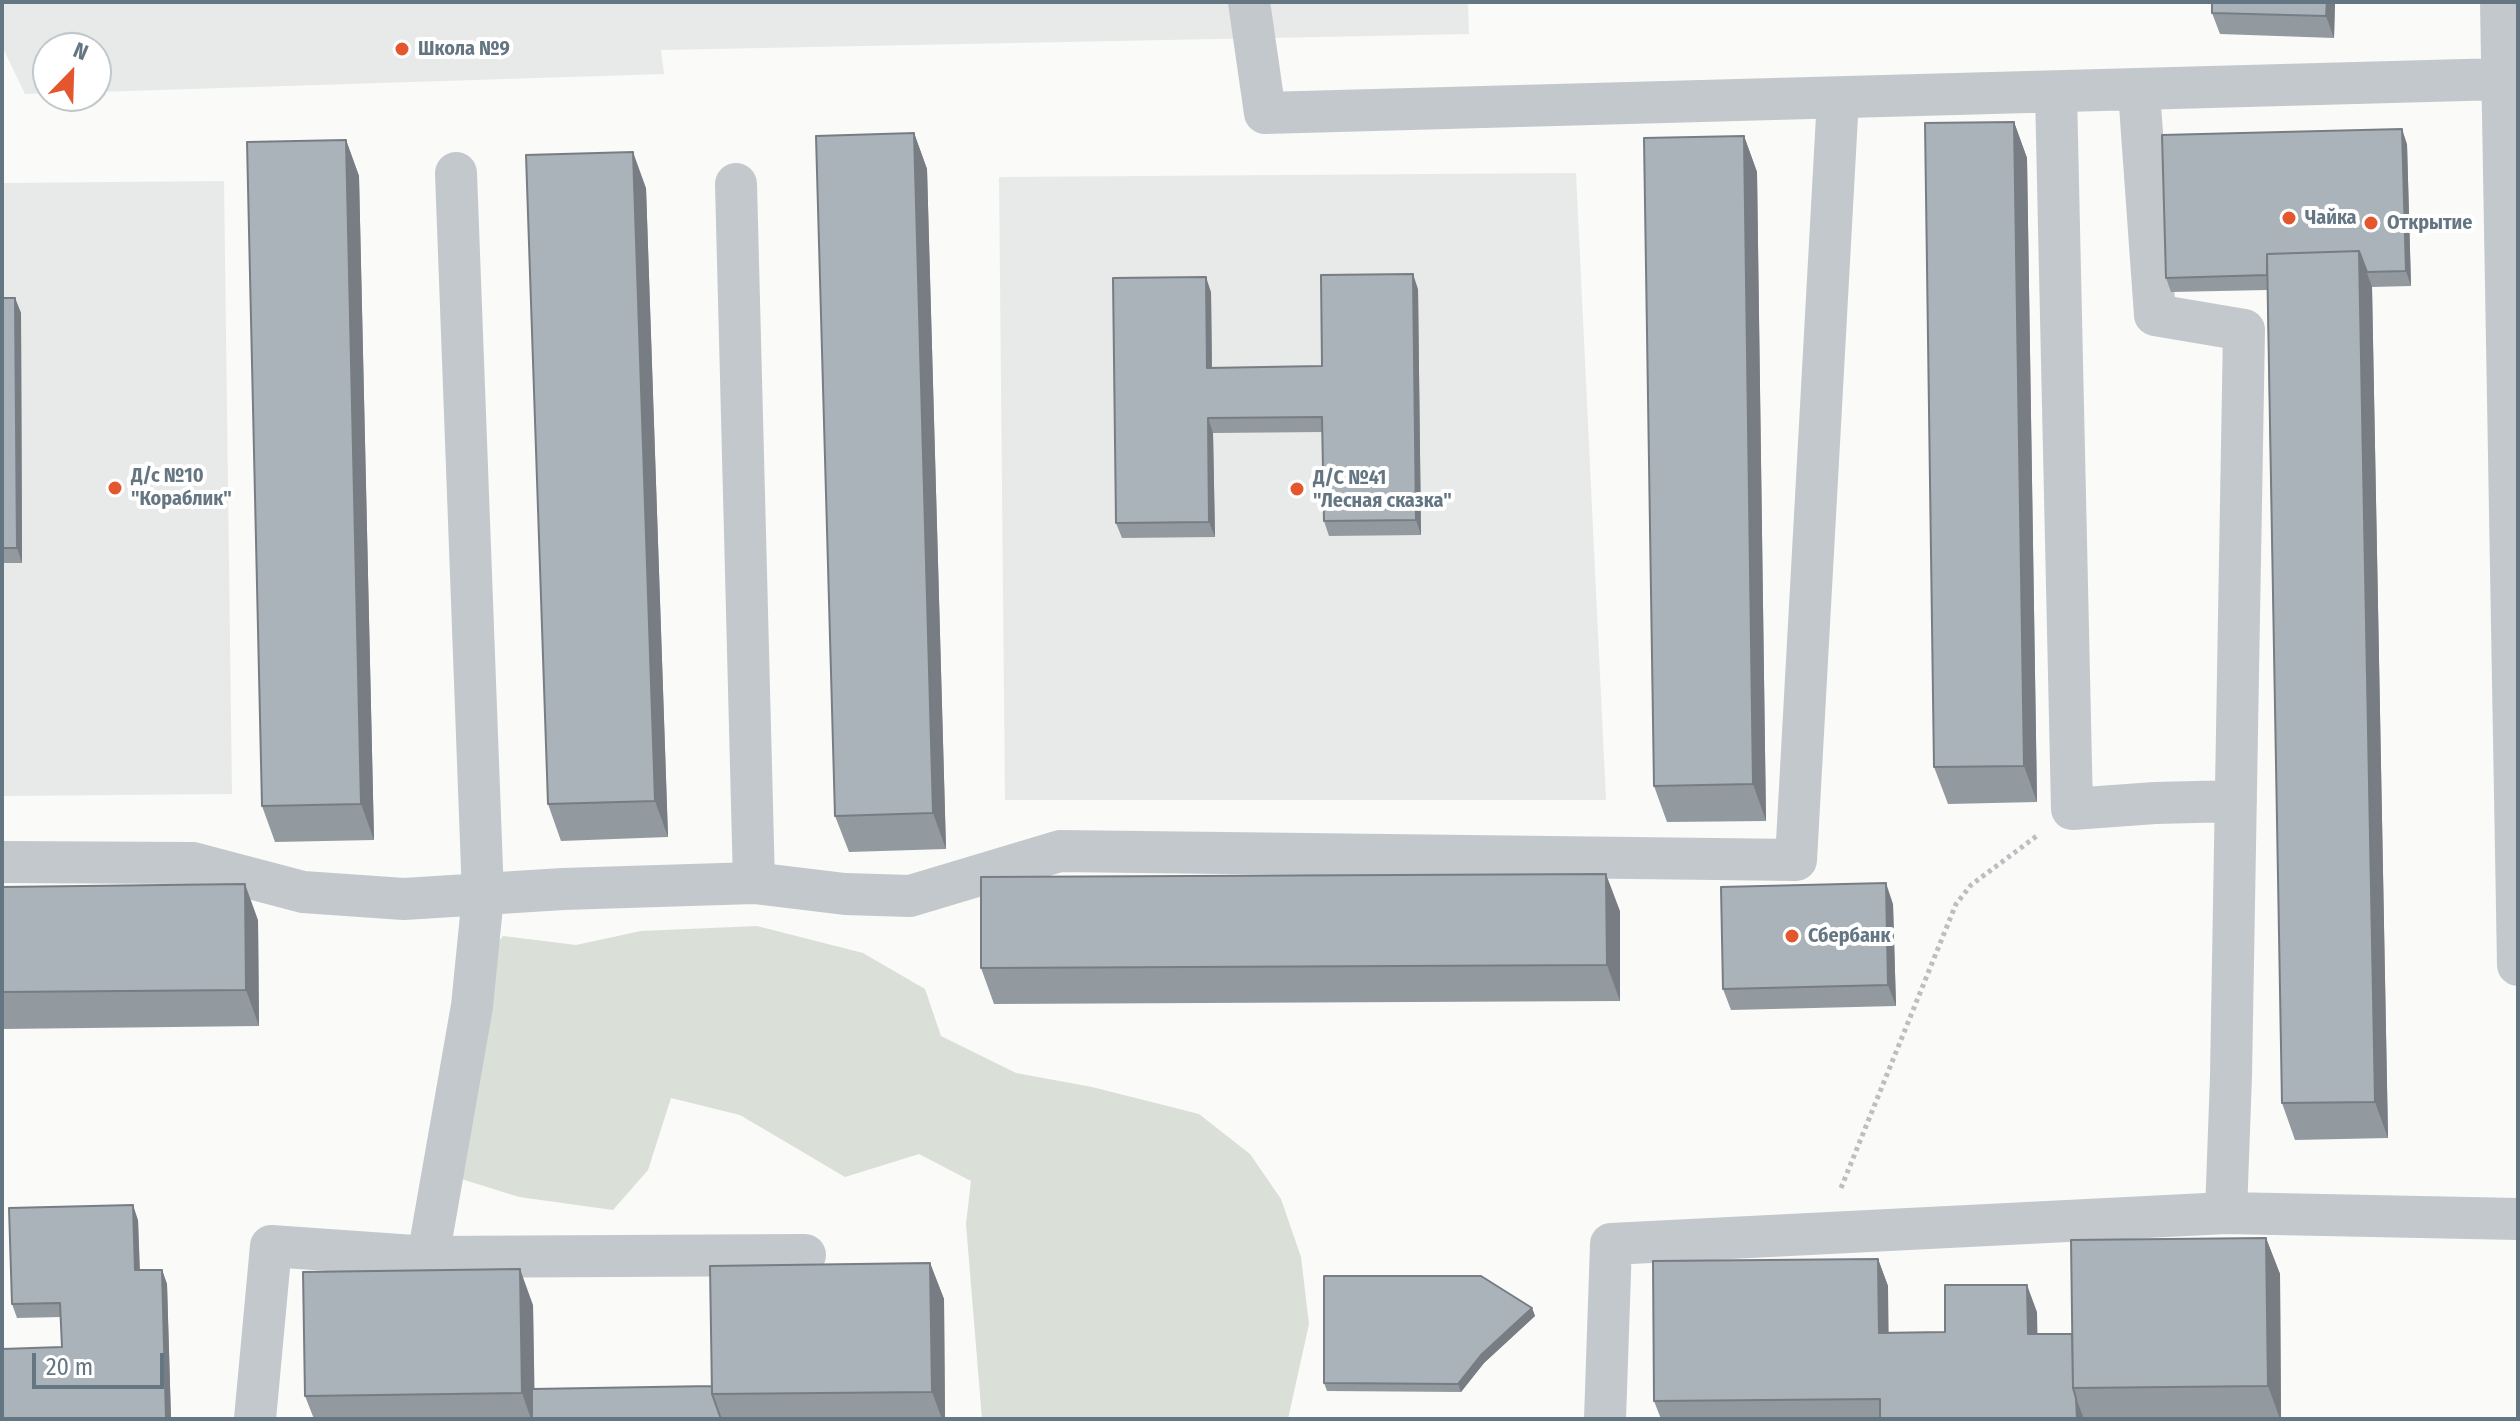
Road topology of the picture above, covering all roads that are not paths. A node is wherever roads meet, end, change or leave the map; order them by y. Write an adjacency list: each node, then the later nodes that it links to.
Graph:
1 (1249, 2): 6 (street)
2 (2501, 2): 3 (street)
3 (2501, 79): 4 (street); 13 (street)
4 (2139, 91): 5 (street); 9 (street)
5 (2056, 93): 6 (street); 9 (street)
6 (1838, 98): 11 (street)
7 (456, 173): 12 (street)
8 (736, 184): 11 (street)
9 (2236, 801): 14 (street)
10 (2, 862): 12 (street)
11 (754, 883): 12 (street)
12 (483, 896): 17 (street)
13 (2518, 965)
14 (2226, 1213): 15 (street); 19 (street)
15 (2518, 1219)
16 (805, 1255): 17 (street)
17 (428, 1257): 18 (street)
18 (255, 1419)
19 (1605, 1419)

